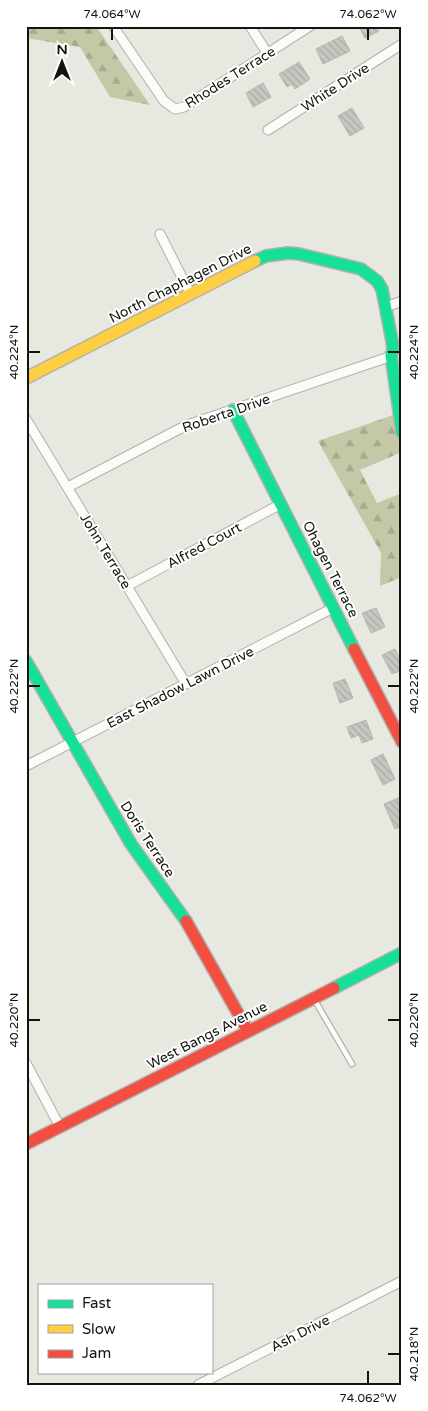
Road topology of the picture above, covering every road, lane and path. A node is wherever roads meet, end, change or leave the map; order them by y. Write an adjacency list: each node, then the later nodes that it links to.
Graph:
1 (113, 26): 5 (street, Rhodes Terrace)
2 (250, 26): 5 (street)
3 (310, 26): 5 (street, Rhodes Terrace)
4 (402, 44): 6 (street, White Drive)
5 (267, 53)
6 (268, 130)
7 (160, 234): 8 (street)
8 (190, 294): 10 (street, North Chaphagen Drive); 12 (street, North Chaphagen Drive)
9 (402, 301): 10 (street)
10 (386, 307): 11 (street, North Chaphagen Drive)
11 (391, 355): 13 (street, Roberta Drive); 15 (street, North Chaphagen Drive)
12 (26, 378)
13 (233, 410): 16 (street, Roberta Drive); 17 (street, Ohagen Terrace)
14 (26, 419): 16 (street, John Terrace)
15 (402, 432)
16 (68, 487): 18 (street, John Terrace)
17 (281, 504): 18 (street, Alfred Court); 19 (street, Ohagen Terrace)
18 (127, 586): 21 (street, John Terrace)
19 (333, 608): 21 (street, East Shadow Lawn Drive); 23 (street, Ohagen Terrace)
20 (26, 662): 22 (street, Doris Terrace)
21 (186, 684): 22 (street, East Shadow Lawn Drive)
22 (73, 742): 24 (street, East Shadow Lawn Drive); 27 (street, Doris Terrace)
23 (402, 742)
24 (26, 766)
25 (402, 953): 26 (street, West Bangs Avenue)
26 (314, 998): 27 (street, West Bangs Avenue); 29 (lane)
27 (248, 1031): 30 (street, West Bangs Avenue)
28 (26, 1063): 30 (street)
29 (352, 1064)
30 (60, 1127): 31 (street, West Bangs Avenue)
31 (26, 1144)
32 (402, 1280): 33 (street, Ash Drive)
33 (198, 1385)

